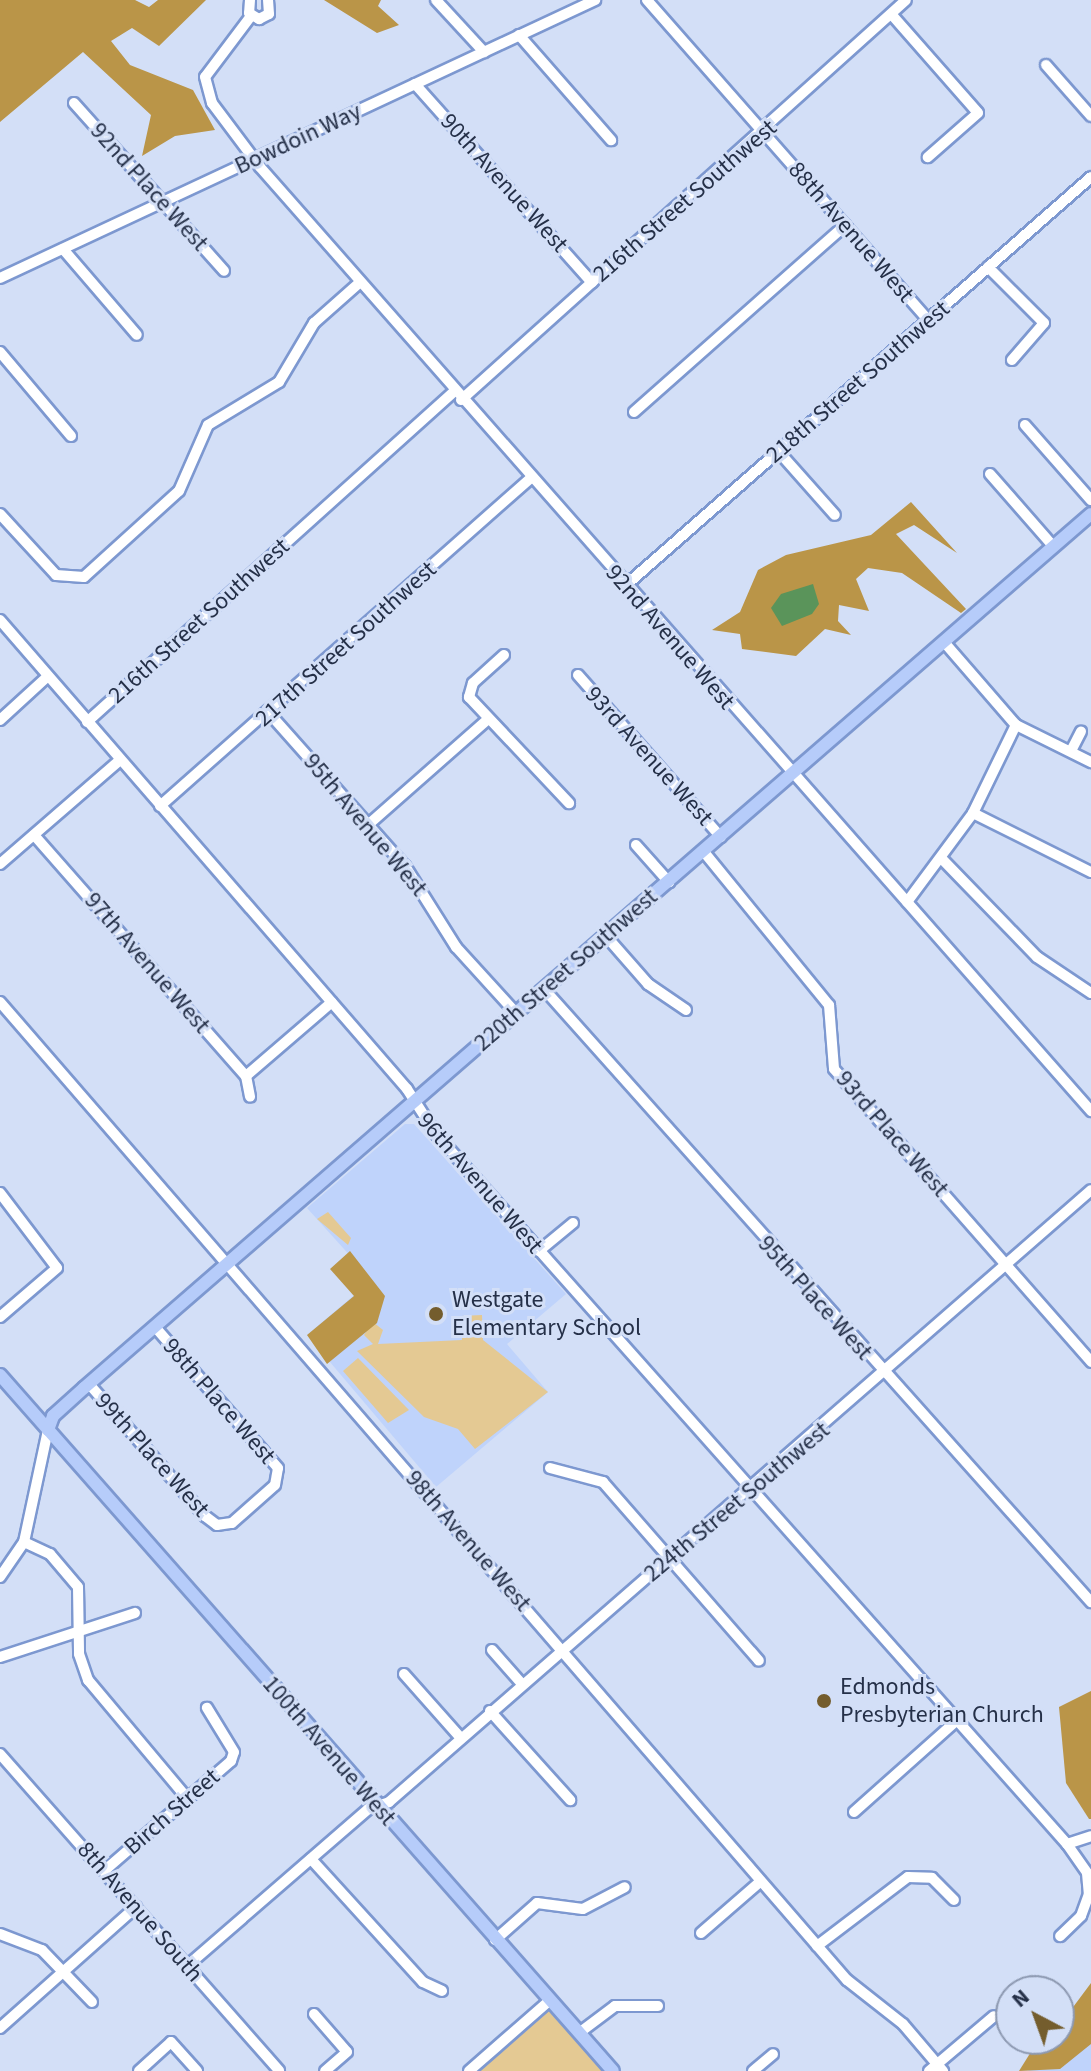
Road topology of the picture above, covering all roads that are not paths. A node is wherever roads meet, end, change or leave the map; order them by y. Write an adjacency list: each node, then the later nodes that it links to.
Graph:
1 (250, 0): 8 (street)
2 (268, 0): 8 (street)
3 (436, 0): 10 (street)
4 (595, 0): 9 (street, Bowdoin Way)
5 (647, 0): 15 (street, 88th Avenue West)
6 (906, 0): 7 (street, 216th Street Southwest)
7 (892, 15): 15 (street, 216th Street Southwest); 17 (street)
8 (251, 16): 18 (street, 92nd Avenue West)
9 (519, 35): 10 (street, Bowdoin Way); 16 (street)
10 (484, 52): 12 (street, Bowdoin Way)
11 (1046, 65): 14 (street)
12 (415, 84): 18 (street, Bowdoin Way); 27 (street, 90th Avenue West)
13 (74, 103): 20 (street, 92nd Place West)
14 (1091, 116)
15 (763, 132): 21 (street, 88th Avenue West); 27 (street, 216th Street Southwest)
16 (611, 140)
17 (928, 157)
18 (256, 158): 20 (street, Bowdoin Way); 26 (street, 92nd Avenue West)
19 (1091, 177): 23 (street, 218th Street Southwest)
20 (165, 201): 22 (street, Bowdoin Way); 24 (street, 92nd Place West)
21 (845, 225): 28 (street, 88th Avenue West); 33 (street)
22 (63, 249): 25 (street, Bowdoin Way); 29 (street)
23 (988, 267): 28 (street, 218th Street Southwest); 31 (street)
24 (224, 271)
25 (0, 278)
26 (359, 283): 32 (street, 92nd Avenue West); 40 (street)
27 (592, 283): 32 (street, 216th Street Southwest)
28 (928, 320): 36 (street, 218th Street Southwest)
29 (137, 335)
30 (0, 352): 35 (street)
31 (1012, 360)
32 (458, 396): 38 (street, 92nd Avenue West); 53 (street, 216th Street Southwest)
33 (634, 412)
34 (1025, 425): 39 (street)
35 (71, 436)
36 (779, 452): 42 (street); 44 (street, 218th Street Southwest)
37 (990, 474): 43 (street)
38 (530, 479): 44 (street, 92nd Avenue West); 50 (street, 217th Street Southwest)
39 (1091, 500)
40 (0, 514)
41 (1091, 514): 43 (main road, 220th Street Southwest)
42 (835, 515)
43 (1053, 546): 46 (main road, 220th Street Southwest)
44 (625, 586): 59 (street, 92nd Avenue West)
45 (0, 620): 49 (street, 96th Avenue West)
46 (944, 642): 54 (street); 59 (main road, 220th Street Southwest)
47 (504, 655): 52 (street)
48 (578, 675): 65 (street, 93rd Avenue West)
49 (48, 676): 51 (street); 53 (street, 96th Avenue West)
50 (269, 713): 61 (street, 217th Street Southwest); 63 (street, 95th Avenue West)
51 (0, 720)
52 (487, 720): 60 (street); 63 (street)
53 (87, 722): 57 (street, 96th Avenue West)
54 (1016, 725): 56 (street); 62 (street)
55 (1081, 731): 56 (street)
56 (1071, 751): 58 (street)
57 (120, 760): 61 (street, 96th Avenue West); 64 (street)
58 (1091, 762)
59 (792, 775): 65 (main road, 220th Street Southwest); 72 (street, 92nd Avenue West)
60 (569, 803)
61 (160, 806): 77 (street, 96th Avenue West)
62 (973, 813): 68 (street); 70 (street)
63 (369, 824): 79 (street, 95th Avenue West)
64 (34, 835): 69 (street); 80 (street, 97th Avenue West)
65 (721, 837): 67 (main road, 220th Street Southwest)
66 (636, 845): 71 (street)
67 (704, 852): 71 (main road, 220th Street Southwest); 89 (street, 93rd Place West)
68 (943, 860): 72 (street); 75 (street)
69 (0, 864)
70 (1091, 872)
71 (669, 882): 73 (main road, 220th Street Southwest)
72 (907, 902): 83 (street, 92nd Avenue West)
73 (606, 936): 74 (main road, 220th Street Southwest); 78 (street)
74 (544, 989): 79 (main road, 220th Street Southwest); 94 (street, 95th Place West)
75 (1091, 993)
76 (0, 1002): 88 (street, 98th Avenue West)
77 (332, 1002): 80 (street); 82 (street, 96th Avenue West)
78 (686, 1010)
79 (516, 1013): 82 (main road, 220th Street Southwest)
80 (246, 1076): 81 (street)
81 (250, 1097)
82 (413, 1102): 87 (street, 96th Avenue West); 88 (main road, 220th Street Southwest)
83 (1091, 1111)
84 (1091, 1190): 89 (street, 224th Street Southwest)
85 (0, 1193): 90 (street)
86 (573, 1223): 87 (street)
87 (539, 1251): 98 (street, 96th Avenue West)
88 (229, 1262): 91 (main road, 220th Street Southwest); 107 (street, 98th Avenue West)
89 (1007, 1266): 92 (street, 93rd Place West); 94 (street, 224th Street Southwest)
90 (0, 1317)
91 (155, 1327): 95 (main road, 220th Street Southwest); 99 (street, 98th Place West)
92 (1091, 1362)
93 (0, 1375): 96 (main road, 100th Avenue West)
94 (886, 1375): 98 (street, 224th Street Southwest); 103 (street, 95th Place West)
95 (89, 1384): 96 (main road, 220th Street Southwest); 99 (street, 99th Place West)
96 (48, 1430): 100 (street); 119 (main road, 100th Avenue West)
97 (550, 1468): 101 (street)
98 (751, 1491): 101 (street, 224th Street Southwest); 114 (street, 96th Avenue West)
99 (217, 1525)
100 (24, 1542): 102 (street); 105 (street)
101 (670, 1559): 107 (street, 224th Street Southwest); 109 (street)
102 (0, 1577)
103 (1091, 1602)
104 (135, 1613): 105 (street)
105 (81, 1630): 108 (street); 117 (street)
106 (492, 1650): 111 (street)
107 (562, 1651): 111 (street, 224th Street Southwest); 125 (street, 98th Avenue West)
108 (0, 1657)
109 (759, 1661)
110 (404, 1674): 115 (street)
111 (522, 1684): 113 (street, 224th Street Southwest)
112 (207, 1708): 117 (street, Birch Street)
113 (490, 1711): 115 (street, 224th Street Southwest); 118 (street)
114 (956, 1721): 120 (street); 122 (street, 96th Avenue West)
115 (460, 1737): 119 (street, 224th Street Southwest)
116 (0, 1754): 124 (street, 8th Avenue South)
117 (188, 1799): 124 (street, Birch Street)
118 (570, 1800)
119 (377, 1806): 123 (street, 224th Street Southwest); 132 (main road, 100th Avenue West)
120 (854, 1812)
121 (1091, 1836): 122 (street)
122 (1067, 1844): 131 (street, 96th Avenue West)
123 (311, 1859): 134 (street, 224th Street Southwest); 136 (street)
124 (104, 1871): 128 (street, 8th Avenue South)
125 (761, 1881): 129 (street); 133 (street, 98th Avenue West)
126 (625, 1887): 132 (street)
127 (954, 1900): 133 (street)
128 (136, 1907): 134 (street, 8th Avenue South); 135 (street)
129 (701, 1933)
130 (0, 1934): 135 (street)
131 (1060, 1936)
132 (495, 1940): 137 (main road, 100th Avenue West)
133 (817, 1946): 145 (street, 98th Avenue West)
134 (187, 1966): 148 (street, 8th Avenue South)
135 (62, 1972): 138 (street); 142 (street)
136 (442, 1991)
137 (549, 2001): 143 (main road, 100th Avenue West); 150 (street)
138 (92, 2002)
139 (658, 2006): 143 (street)
140 (314, 2014): 149 (street)
141 (994, 2016): 145 (street)
142 (0, 2028)
143 (579, 2033): 151 (main road, 100th Avenue West)
144 (773, 2054): 152 (street)
145 (937, 2069)
146 (139, 2071): 147 (street)
147 (197, 2071)
148 (279, 2071)
149 (325, 2071)
150 (469, 2071)
151 (613, 2071)
152 (753, 2071)

